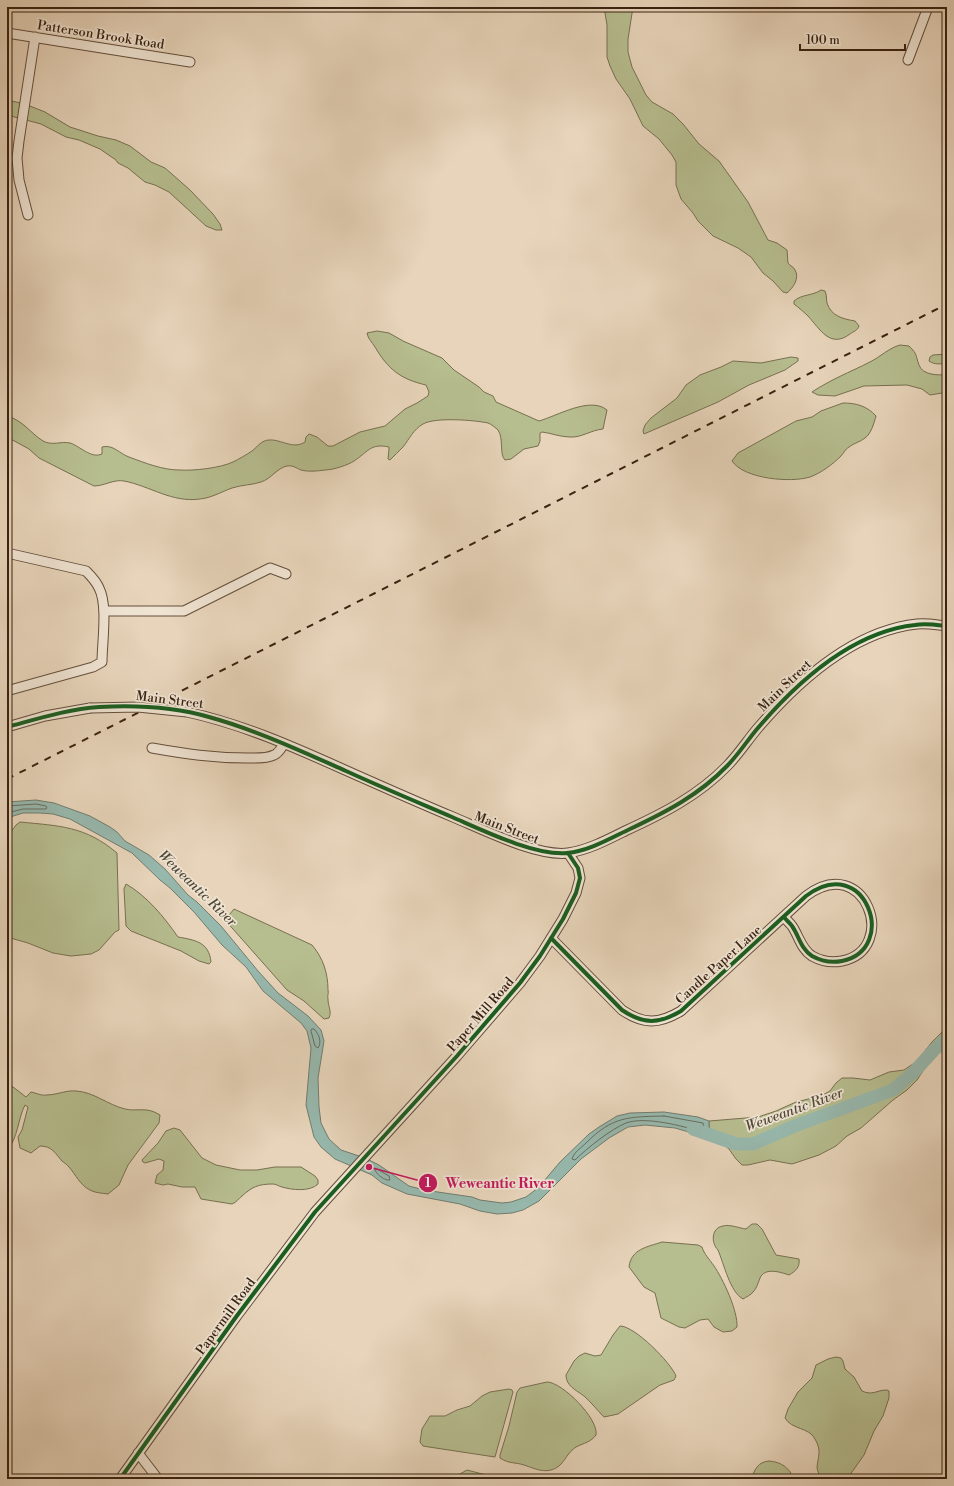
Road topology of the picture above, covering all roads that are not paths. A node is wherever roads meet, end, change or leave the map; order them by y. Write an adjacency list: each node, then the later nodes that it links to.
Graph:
1 (928, 7): 4 (street)
2 (7, 33): 3 (street, Patterson Brook Road)
3 (36, 37): 5 (street, Patterson Brook Road); 6 (street)
4 (908, 60)
5 (190, 62)
6 (28, 215)
7 (7, 553): 9 (street)
8 (286, 574): 9 (street)
9 (104, 611): 11 (street)
10 (947, 626): 15 (street, Main Street)
11 (7, 692)
12 (7, 727): 13 (street, Main Street, bridge)
13 (284, 744): 14 (street); 15 (street, Main Street)
14 (152, 748)
15 (568, 853): 17 (street, Paper Mill Road)
16 (784, 917): 16 (street, Candle Paper Lane); 17 (street, Candle Paper Lane)
17 (551, 938): 18 (street, Paper Mill Road)
18 (353, 1170): 19 (street, Papermill Road)
19 (138, 1453): 20 (street, Papermill Road); 21 (street)
20 (120, 1479)
21 (158, 1479)

